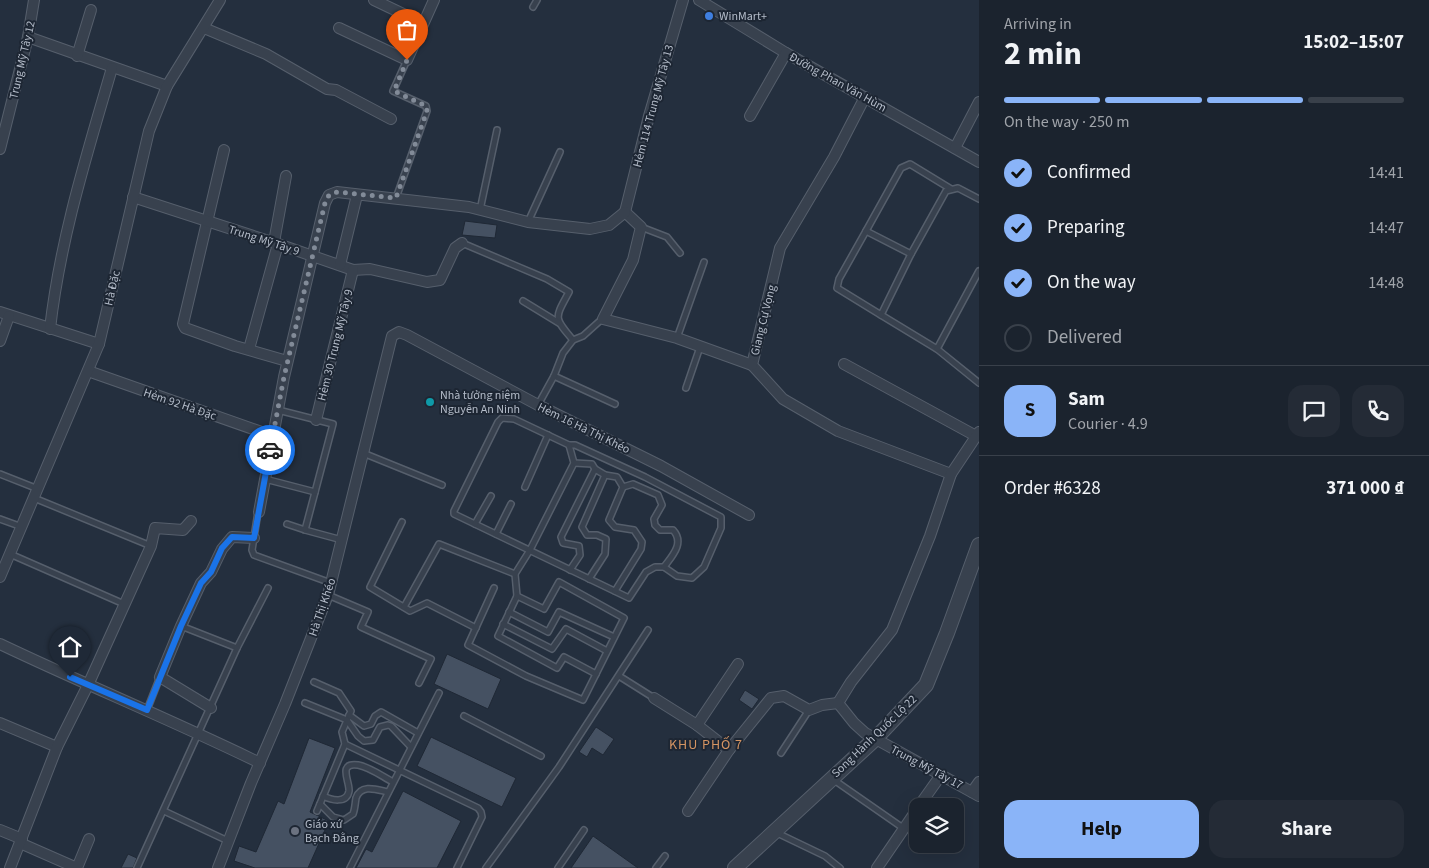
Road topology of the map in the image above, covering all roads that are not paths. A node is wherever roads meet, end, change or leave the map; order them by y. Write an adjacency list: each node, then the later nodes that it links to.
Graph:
1 (34, 0): 13 (street, Trung Mỹ Tây 12)
2 (220, 0): 11 (street, Hà Đặc)
3 (374, 0): 10 (street)
4 (434, 0): 10 (street)
5 (537, 0): 8 (lane)
6 (683, 0): 36 (street, Hẻm 114 Trung Mỹ Tây 13)
7 (699, 0): 14 (street, Đường Phan Văn Hùm)
8 (533, 8)
9 (91, 10): 15 (street)
10 (422, 23): 16 (street)
11 (204, 28): 18 (street, Hà Đặc); 22 (street)
12 (339, 28): 16 (street)
13 (28, 38): 15 (street); 25 (street, Trung Mỹ Tây 12)
14 (786, 53): 19 (street, Đường Phan Văn Hùm); 21 (street)
15 (78, 56): 17 (street)
16 (407, 60): 33 (lane)
17 (112, 68): 18 (street); 55 (street)
18 (167, 86): 32 (street, Hà Đặc)
19 (865, 97): 24 (street, Đường Phan Văn Hùm); 66 (street, Giang Cự Vọng)
20 (979, 102): 24 (street)
21 (750, 116)
22 (391, 119)
23 (497, 130): 35 (lane)
24 (955, 148): 28 (street, Đường Phan Văn Hùm)
25 (0, 149)
26 (224, 150): 37 (street)
27 (560, 152): 38 (lane)
28 (979, 162)
29 (286, 176): 41 (street)
30 (951, 189): 34 (lane); 40 (lane); 44 (lane)
31 (357, 195): 33 (street); 45 (street); 47 (street)
32 (133, 197): 37 (street, Trung Mỹ Tây 9); 60 (street, Hà Đặc)
33 (396, 198): 35 (street)
34 (979, 199)
35 (480, 210): 38 (street)
36 (625, 212): 38 (street); 39 (street)
37 (208, 221): 41 (street, Trung Mỹ Tây 9); 62 (street)
38 (528, 222)
39 (641, 228): 43 (lane); 53 (street)
40 (866, 231): 44 (lane); 52 (lane)
41 (276, 243): 45 (street, Trung Mỹ Tây 9); 62 (street)
42 (462, 243): 48 (street, Trung Mỹ Tây 9); 54 (lane, Trung Mỹ Tây 9)
43 (680, 253)
44 (911, 254): 52 (lane)
45 (312, 256): 47 (street, Trung Mỹ Tây 9); 64 (street)
46 (704, 262): 57 (lane)
47 (340, 265): 48 (street, Trung Mỹ Tây 9)
48 (354, 270): 74 (street, Hẻm 30 Trung Mỹ Tây 9)
49 (979, 271): 63 (lane)
50 (523, 301): 54 (lane)
51 (5, 314): 55 (street); 59 (street)
52 (881, 315): 63 (lane)
53 (603, 318): 57 (street); 58 (lane)
54 (559, 323): 58 (lane)
55 (50, 328): 60 (street)
56 (392, 336): 72 (street, Hẻm 16 Hà Thị Khéo); 79 (street, Hà Thị Khéo)
57 (677, 338): 61 (street)
58 (573, 340): 68 (lane)
59 (0, 341)
60 (98, 344): 67 (street, Hà Đặc)
61 (700, 346): 66 (street); 70 (lane)
62 (249, 349): 64 (street)
63 (937, 349): 69 (lane)
64 (287, 361): 73 (street)
65 (844, 364): 75 (street)
66 (752, 365): 83 (street, Giang Cự Vọng)
67 (88, 371): 77 (street, Hẻm 92 Hà Đặc); 90 (street, Hà Đặc)
68 (554, 376): 71 (lane); 72 (lane)
69 (979, 383)
70 (686, 388)
71 (615, 404)
72 (538, 406): 94 (street, Hẻm 16 Hà Thị Khéo)
73 (278, 410): 74 (lane); 77 (street)
74 (316, 420): 89 (lane)
75 (977, 434): 83 (street)
76 (548, 435): 78 (lane); 87 (lane); 99 (lane)
77 (273, 436): 85 (street)
78 (570, 445): 80 (lane); 110 (lane)
79 (363, 453): 86 (lane); 104 (street, Hà Thị Khéo)
80 (574, 463): 81 (lane); 107 (lane)
81 (595, 469): 84 (lane); 111 (lane)
82 (0, 474): 90 (lane)
83 (951, 474): 142 (street)
84 (605, 475): 88 (lane); 114 (lane)
85 (265, 479): 89 (lane); 93 (street)
86 (442, 485)
87 (525, 487)
88 (623, 487): 110 (lane); 118 (lane)
89 (315, 492): 101 (lane)
90 (36, 493): 100 (street, Hà Đặc); 105 (lane)
91 (491, 496): 99 (lane)
92 (510, 504): 102 (lane)
93 (258, 512): 103 (lane)
94 (749, 514)
95 (0, 519): 100 (lane)
96 (191, 521): 105 (street)
97 (402, 522): 122 (lane)
98 (287, 524): 101 (lane)
99 (475, 524): 102 (lane)
100 (22, 527): 108 (street, Hà Đặc)
101 (305, 530): 104 (lane)
102 (496, 534): 107 (lane)
103 (254, 538): 115 (lane); 125 (street)
104 (342, 540): 115 (street, Hà Thị Khéo)
105 (151, 546): 121 (street)
106 (978, 549): 152 (street, Song Hành Quốc Lộ 22)
107 (530, 550): 111 (lane); 112 (lane)
108 (10, 554): 109 (street, Hà Đặc); 121 (lane)
109 (2, 565): 113 (street, Hà Đặc)
110 (664, 567): 118 (lane)
111 (570, 570): 114 (lane)
112 (515, 574): 120 (lane); 122 (lane)
113 (0, 577)
114 (589, 579): 118 (lane)
115 (331, 583): 119 (street, Hà Thị Khéo)
116 (268, 588): 130 (lane)
117 (494, 588): 126 (lane)
118 (615, 591)
119 (328, 594): 137 (lane); 159 (street, Hà Thị Khéo)
120 (517, 596): 123 (lane); 128 (lane)
121 (125, 604): 138 (street)
122 (404, 607): 126 (lane)
123 (509, 612): 124 (lane); 128 (lane)
124 (503, 624): 131 (lane); 133 (lane)
125 (181, 626): 130 (lane); 135 (street)
126 (476, 628): 133 (lane)
127 (648, 630): 134 (lane)
128 (614, 637): 131 (lane)
129 (0, 644): 138 (street)
130 (237, 648): 143 (lane)
131 (607, 651): 133 (lane)
132 (738, 664): 149 (street)
133 (596, 674)
134 (619, 676): 140 (lane); 188 (lane)
135 (160, 677): 143 (street); 144 (lane)
136 (314, 682): 147 (lane)
137 (419, 683)
138 (88, 686): 144 (street); 154 (street)
139 (438, 693): 151 (lane)
140 (654, 698): 149 (street)
141 (305, 703): 147 (lane)
142 (838, 703): 145 (street); 152 (street)
143 (211, 708): 150 (lane)
144 (147, 710): 150 (street)
145 (810, 710): 156 (street); 157 (lane)
146 (464, 716): 158 (lane)
147 (348, 717): 151 (lane); 153 (lane); 155 (lane)
148 (0, 723): 154 (street)
149 (697, 725): 156 (street)
150 (200, 733): 159 (street); 170 (lane)
151 (418, 733): 155 (lane)
152 (875, 739): 161 (street, Trung Mỹ Tây 17); 162 (street, Song Hành Quốc Lộ 22)
153 (345, 744): 160 (lane); 167 (lane)
154 (57, 747): 179 (street)
155 (411, 747): 160 (lane)
156 (729, 750): 172 (street)
157 (781, 753)
158 (541, 756)
159 (260, 763): 180 (street, Hà Thị Khéo)
160 (400, 770): 163 (lane); 187 (lane)
161 (941, 775): 166 (street, Trung Mỹ Tây 17); 168 (street)
162 (831, 778): 174 (lane); 177 (street, Song Hành Quốc Lộ 22)
163 (393, 782): 165 (lane); 167 (lane)
164 (979, 782): 166 (street)
165 (388, 792): 169 (lane); 186 (lane)
166 (976, 794)
167 (323, 796): 169 (lane)
168 (924, 798)
169 (320, 804): 171 (lane)
170 (164, 811): 180 (lane); 184 (lane)
171 (316, 811)
172 (688, 811)
173 (909, 820): 174 (street)
174 (904, 828): 192 (street)
175 (0, 830): 179 (street)
176 (584, 830): 189 (lane)
177 (774, 832): 182 (street, Song Hành Quốc Lộ 22); 191 (lane)
178 (89, 839): 179 (street)
179 (21, 841): 183 (street)
180 (228, 841): 185 (street, Hà Thị Khéo)
181 (665, 856): 190 (lane)
182 (742, 866)
183 (10, 868)
184 (137, 868)
185 (218, 868)
186 (350, 868)
187 (457, 868)
188 (486, 868)
189 (558, 868)
190 (656, 868)
191 (840, 868)
192 (877, 868)

